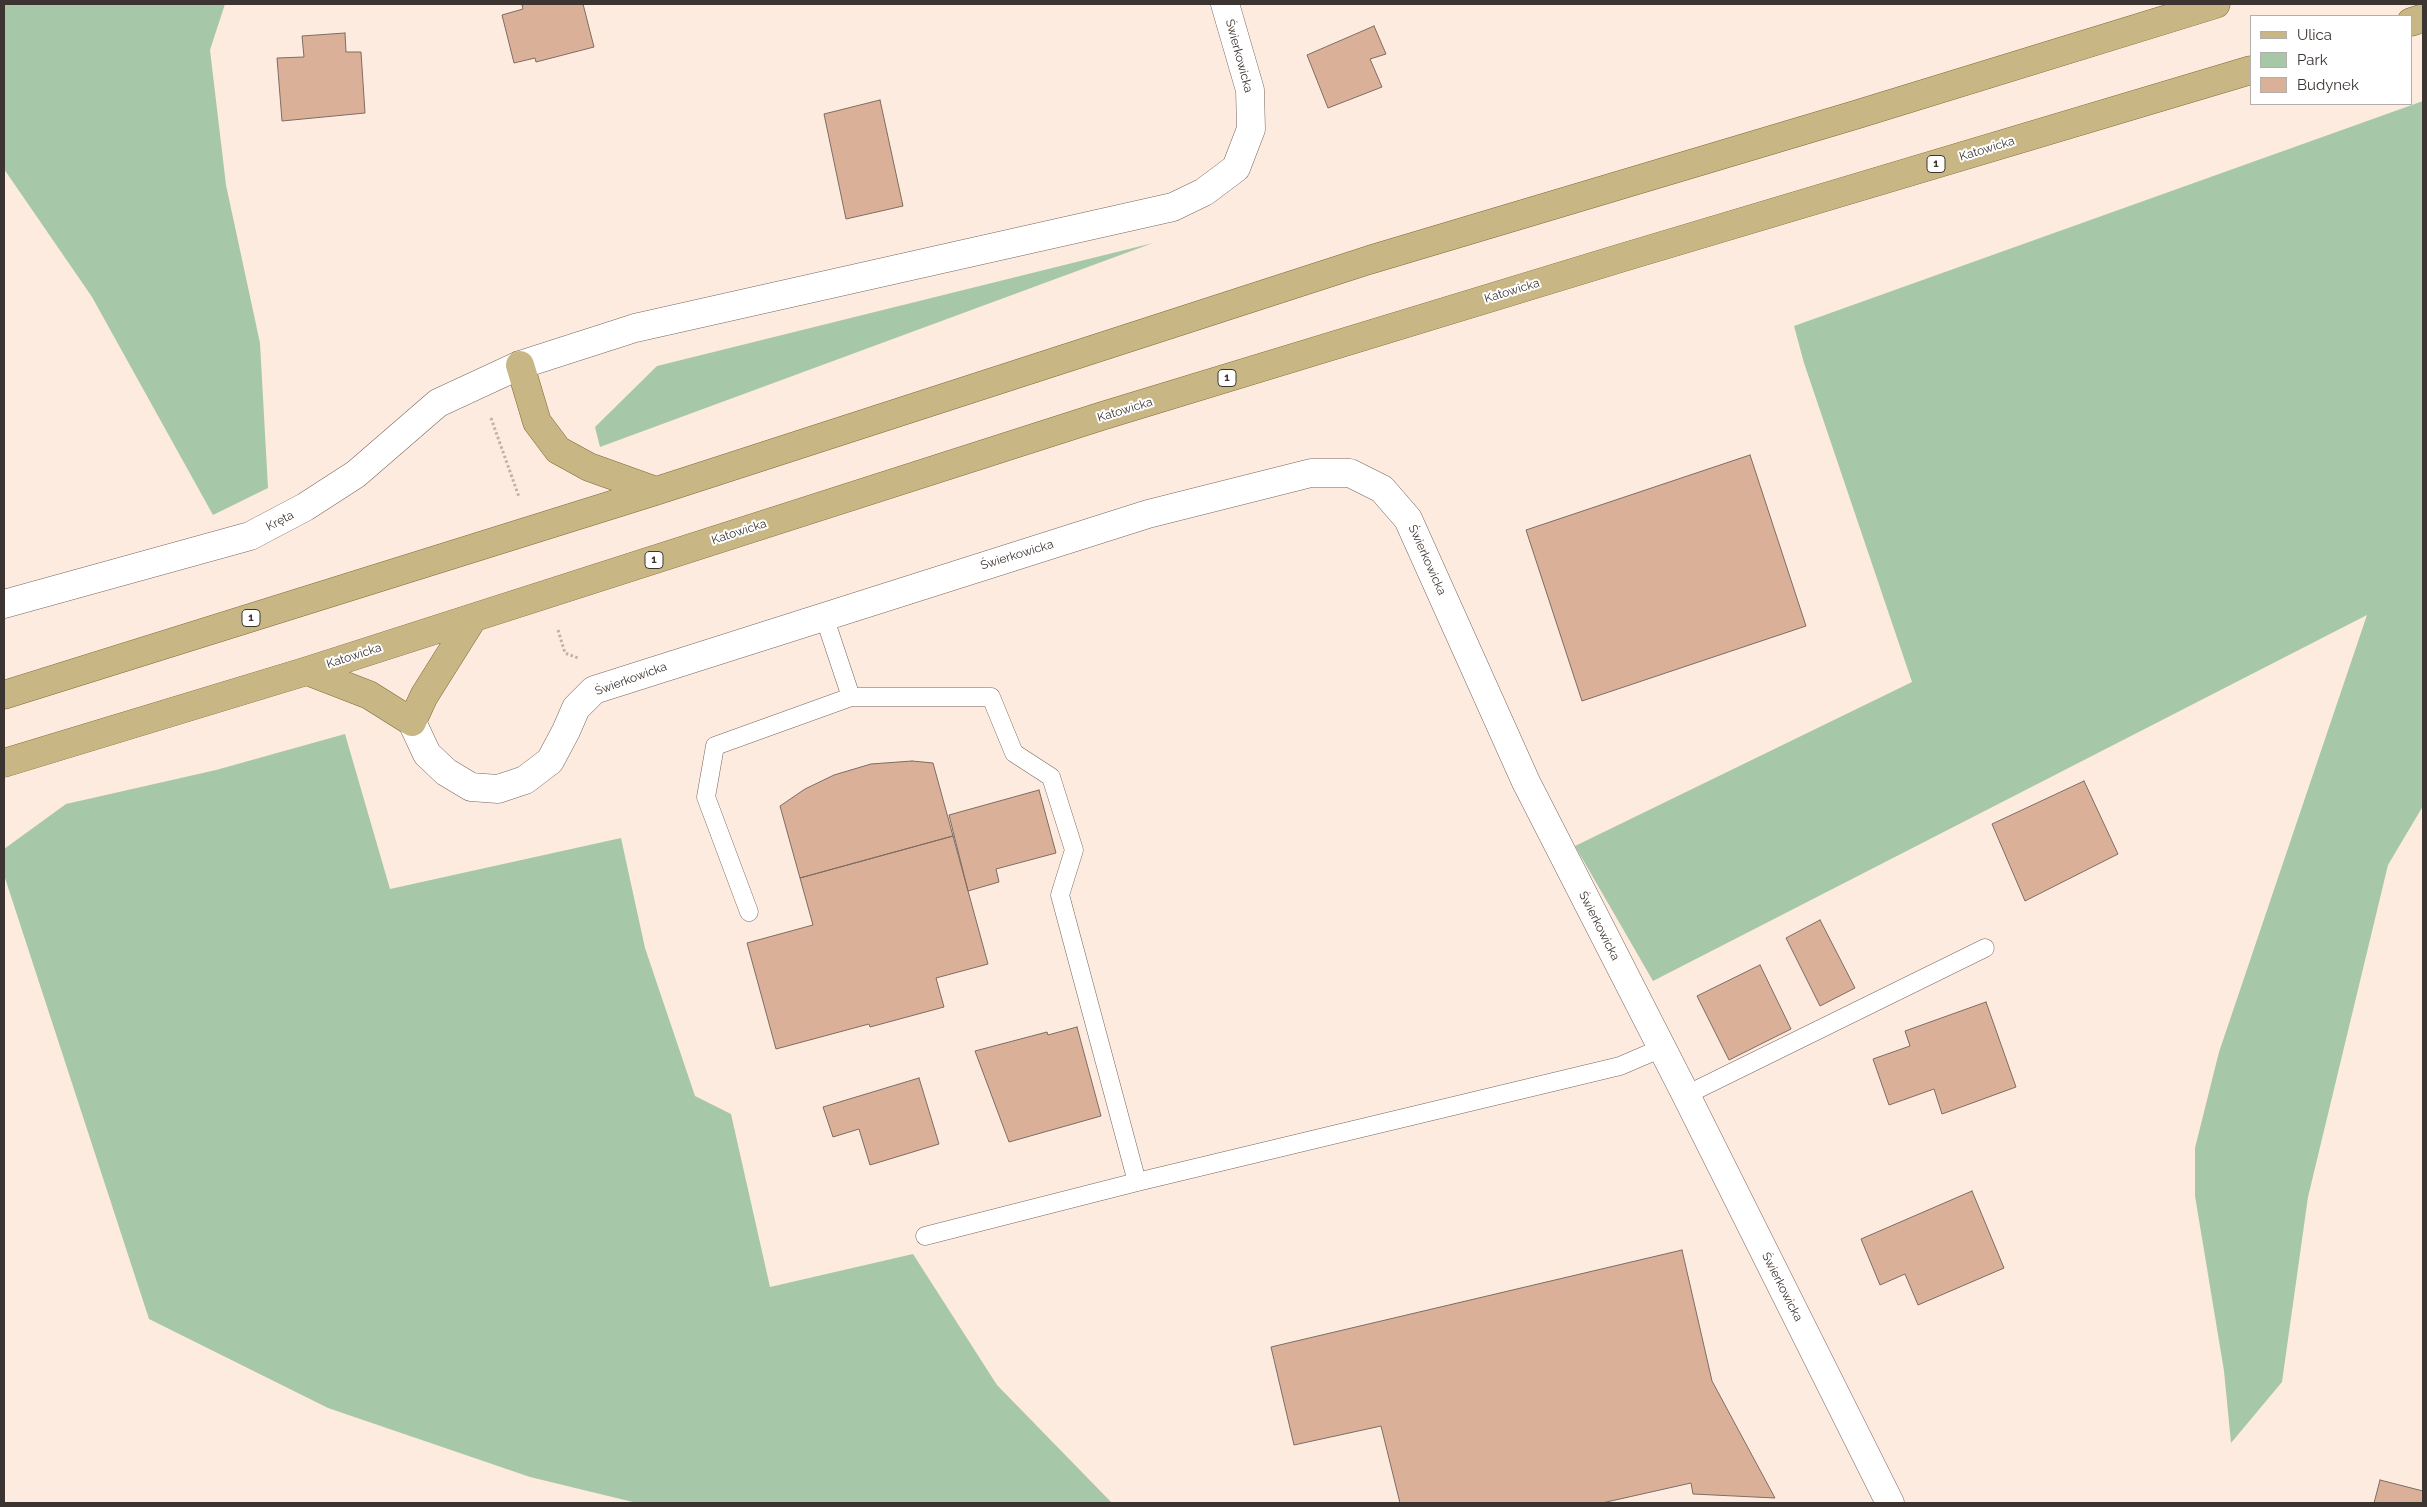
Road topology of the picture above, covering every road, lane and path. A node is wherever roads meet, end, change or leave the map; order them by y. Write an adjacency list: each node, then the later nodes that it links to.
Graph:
1 (1224, 4): 4 (street, Świerkowicka)
2 (2216, 4): 5 (main road, 1)
3 (2250, 70): 8 (main road, Katowicka / 1)
4 (520, 365): 5 (main road); 6 (street, Kręta)
5 (656, 491): 10 (main road, 1)
6 (4, 604)
7 (824, 616): 11 (lane); 12 (street, Świerkowicka); 16 (street, Świerkowicka)
8 (473, 618): 9 (main road, Katowicka / 1); 12 (main road)
9 (307, 671): 12 (main road); 13 (main road, Katowicka / 1)
10 (4, 695)
11 (850, 697): 14 (lane); 18 (lane)
12 (412, 722)
13 (4, 763)
14 (749, 912)
15 (1985, 948): 17 (lane)
16 (1662, 1048): 17 (street, Świerkowicka); 18 (lane)
17 (1686, 1095): 20 (street, Świerkowicka)
18 (1137, 1182): 19 (lane)
19 (925, 1236)
20 (1890, 1503)

